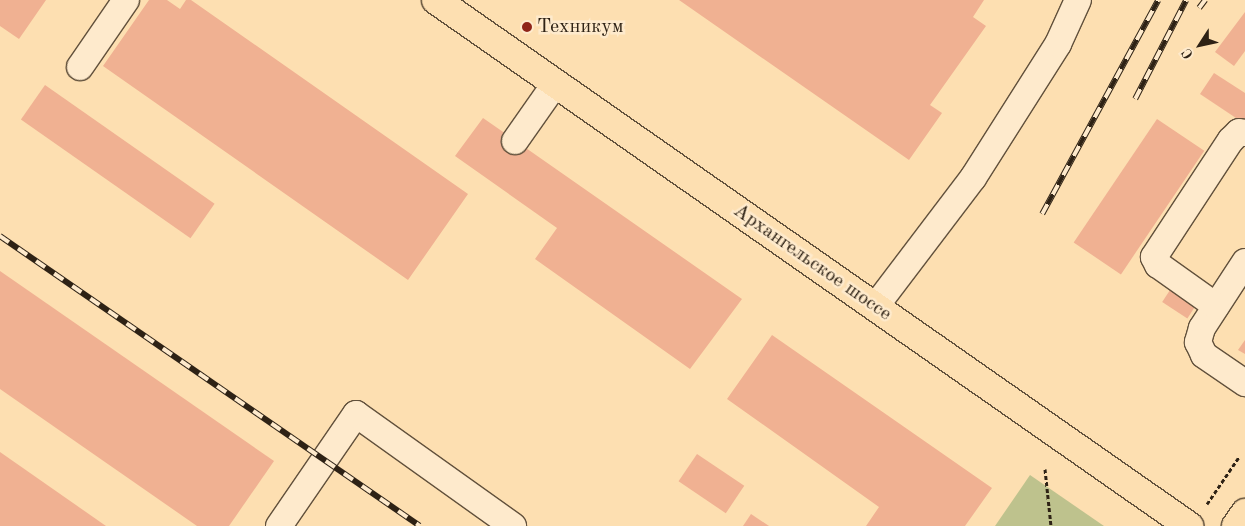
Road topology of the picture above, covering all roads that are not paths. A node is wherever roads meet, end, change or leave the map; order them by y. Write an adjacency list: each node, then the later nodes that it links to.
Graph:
1 (126, 0): 4 (lane)
2 (436, 0): 5 (main road, Архангельское шоссе)
3 (1078, 0): 10 (lane)
4 (80, 68)
5 (555, 84): 7 (lane); 10 (main road, Архангельское шоссе)
6 (1245, 133): 9 (lane)
7 (515, 140)
8 (1245, 262): 9 (lane)
9 (1216, 306): 11 (lane)
10 (875, 307): 15 (main road, Архангельское шоссе)
11 (1245, 382)
12 (1245, 512): 16 (main road)
13 (279, 526): 14 (lane)
14 (513, 526)
15 (1188, 526)
16 (1236, 526)

